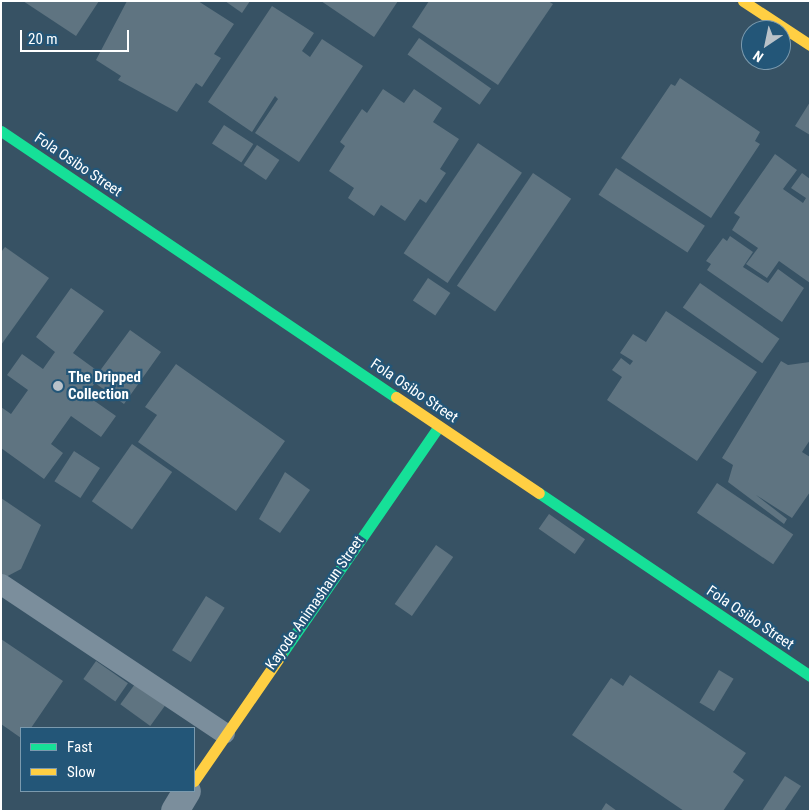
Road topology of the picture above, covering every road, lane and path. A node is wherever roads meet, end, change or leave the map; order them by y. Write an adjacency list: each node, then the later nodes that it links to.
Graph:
1 (743, 1): 2 (street)
2 (810, 45)
3 (1, 131): 4 (street, Fola Osibo Street)
4 (439, 426): 6 (street, Fola Osibo Street); 7 (street, Kayode Animashaun Street)
5 (1, 584): 7 (lane)
6 (810, 676)
7 (224, 733): 8 (street, Kayode Animashaun Street)
8 (195, 779)
9 (187, 792): 10 (street)
10 (175, 811)

